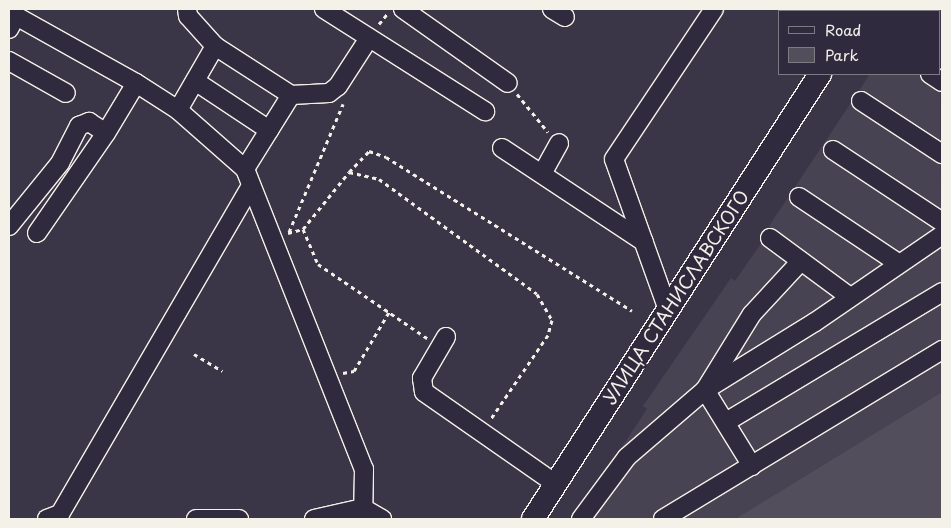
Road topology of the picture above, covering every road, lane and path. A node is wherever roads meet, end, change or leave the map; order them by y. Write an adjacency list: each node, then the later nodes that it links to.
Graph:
1 (187, 9): 7 (street)
2 (324, 9): 6 (street)
3 (403, 9): 14 (street)
4 (714, 9): 41 (street)
5 (9, 29): 13 (street)
6 (369, 38): 15 (street); 20 (street)
7 (215, 46): 11 (street); 17 (street)
8 (9, 60): 16 (street)
9 (819, 75): 46 (main road, УЛИЦА СТАНИСЛАВСКОГО)
10 (932, 75): 12 (street)
11 (195, 81): 19 (street); 21 (street)
12 (942, 82)
13 (136, 83): 19 (street); 22 (street)
14 (508, 83): 23 (path)
15 (338, 86): 17 (street); 37 (path)
16 (66, 93)
17 (291, 95): 21 (street)
18 (861, 100): 26 (street)
19 (178, 110): 27 (street)
20 (485, 111)
21 (269, 130): 27 (street)
22 (106, 133): 32 (street); 36 (street)
23 (558, 144): 29 (street)
24 (502, 148): 29 (street)
25 (833, 150): 33 (street)
26 (942, 154)
27 (245, 168): 30 (street)
28 (349, 172): 35 (path); 47 (path); 56 (path)
29 (542, 174): 41 (street)
30 (251, 186): 39 (street); 60 (street)
31 (800, 197): 43 (street)
32 (15, 210): 34 (street)
33 (942, 222)
34 (9, 226)
35 (303, 228): 37 (path); 48 (path)
36 (37, 233)
37 (289, 233): 39 (path)
38 (942, 235): 43 (street)
39 (272, 238): 53 (street)
40 (770, 238): 42 (street)
41 (644, 242): 46 (street)
42 (801, 261): 45 (street); 54 (street)
43 (898, 263): 45 (street)
44 (942, 292): 55 (street)
45 (850, 297): 54 (street)
46 (668, 310): 58 (main road, УЛИЦА СТАНИСЛАВСКОГО)
47 (632, 311)
48 (389, 312): 49 (path); 53 (path)
49 (443, 342): 56 (street)
50 (942, 350): 57 (street)
51 (194, 354): 52 (path)
52 (222, 371)
53 (327, 377): 59 (street)
54 (705, 390): 55 (street); 66 (street)
55 (726, 422): 57 (street)
56 (481, 432): 58 (street)
57 (752, 466): 67 (street)
58 (556, 484): 65 (main road, УЛИЦА СТАНИСЛАВСКОГО)
59 (363, 514): 63 (street); 64 (street)
60 (47, 519)
61 (196, 519): 62 (street)
62 (239, 519)
63 (314, 519)
64 (382, 519)
65 (533, 519)
66 (581, 519)
67 (663, 519)

